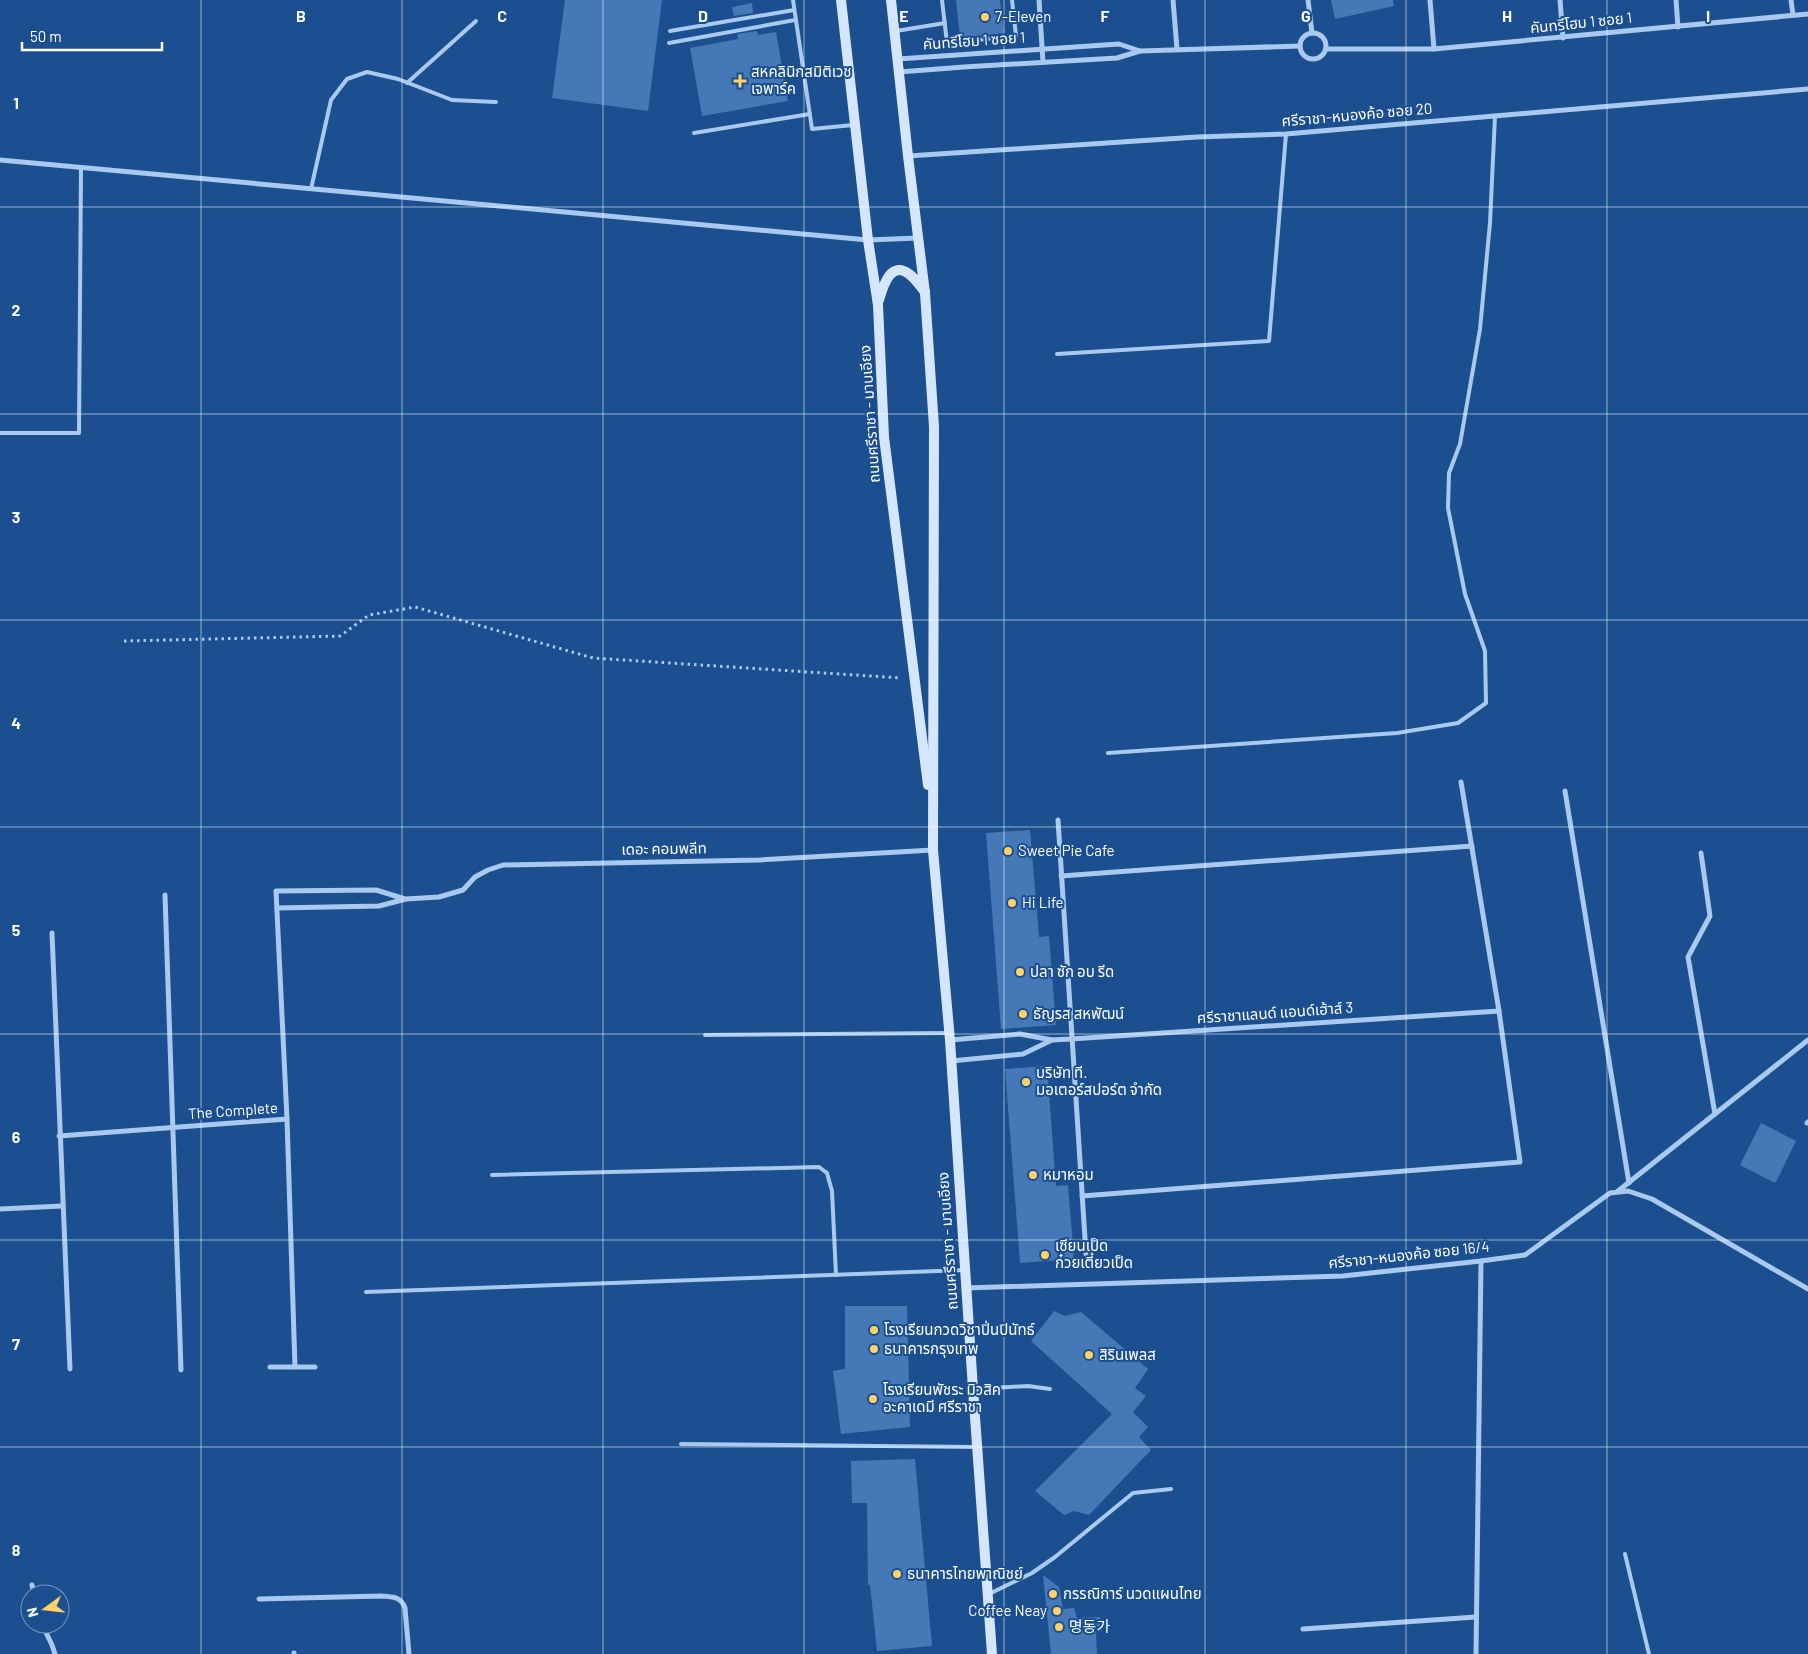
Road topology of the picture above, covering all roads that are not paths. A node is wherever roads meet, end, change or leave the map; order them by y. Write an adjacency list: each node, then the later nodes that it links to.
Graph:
1 (793, 0): 13 (lane)
2 (841, 0): 41 (main road, ถนนศรีราชา - มาบเอียง)
3 (890, 0): 21 (main road, ถนนศรีราชา - มาบเอียง)
4 (942, 0): 18 (lane)
5 (1012, 0): 18 (lane)
6 (1039, 0): 26 (street)
7 (1173, 0): 27 (street)
8 (1308, 0): 22 (street)
9 (1430, 0): 29 (street)
10 (1560, 0): 23 (street)
11 (1676, 0): 19 (street)
12 (1792, 0): 15 (street)
13 (794, 10): 16 (lane); 20 (lane)
14 (1808, 14): 15 (street, คันทรีโฮม 1 ซอย 1)
15 (1793, 15): 19 (street, คันทรีโฮม 1 ซอย 1)
16 (795, 20): 24 (lane); 39 (lane)
17 (476, 21): 36 (lane)
18 (944, 23): 21 (lane)
19 (1678, 27): 23 (street, คันทรีโฮม 1 ซอย 1)
20 (670, 31)
21 (894, 31): 32 (main road, ถนนศรีราชา - มาบเอียง)
22 (1312, 33): 25 (street); 28 (street)
23 (1563, 38): 29 (street, คันทรีโฮม 1 ซอย 1)
24 (669, 43)
25 (1300, 46): 27 (street, คันทรีโฮม 1 ซอย 1); 28 (street)
26 (1042, 48): 30 (street, คันทรีโฮม 1 ซอย 1); 31 (street, คันทรีโฮม 1 ซอย 1); 33 (street)
27 (1177, 49): 30 (street, คันทรีโฮม 1 ซอย 1)
28 (1326, 49): 29 (street, คันทรีโฮม 1 ซอย 1)
29 (1434, 49)
30 (1140, 51): 33 (street, คันทรีโฮม 1 ซอย 1)
31 (935, 57): 32 (street, คันทรีโฮม 1 ซอย 1); 34 (street)
32 (897, 59): 35 (main road, ถนนศรีราชา - มาบเอียง)
33 (1043, 62): 34 (street, คันทรีโฮม 1 ซอย 1)
34 (935, 69): 35 (street, คันทรีโฮม 1 ซอย 1)
35 (899, 72): 44 (main road, ถนนศรีราชา - มาบเอียง)
36 (407, 83): 38 (lane); 47 (lane)
37 (1808, 89): 40 (street, ศรีราชา-หนองค้อ ซอย 20)
38 (496, 102)
39 (810, 114): 41 (lane); 42 (lane)
40 (1495, 116): 43 (street, ศรีราชา-หนองค้อ ซอย 20); 54 (lane)
41 (855, 125): 49 (main road, ถนนศรีราชา - มาบเอียง)
42 (694, 133)
43 (1286, 134): 44 (street, ศรีราชา-หนองค้อ ซอย 20); 52 (lane)
44 (908, 156): 48 (main road, ถนนศรีราชา - มาบเอียง)
45 (0, 160): 46 (street)
46 (81, 168): 47 (street); 53 (lane)
47 (312, 189): 49 (street)
48 (918, 238): 49 (street); 50 (main road, ถนนศรีราชา - มาบเอียง)
49 (868, 240): 51 (main road, ถนนศรีราชา - มาบเอียง)
50 (925, 293): 51 (main road); 58 (main road, ถนนศรีราชา - มาบเอียง)
51 (878, 305): 58 (main road, ถนนศรีราชา - มาบเอียง)
52 (1057, 354)
53 (0, 432)
54 (1108, 753)
55 (1461, 782): 59 (street)
56 (1565, 791): 79 (street)
57 (1058, 820): 62 (street)
58 (933, 826): 60 (main road, ถนนศรีราชา - มาบเอียง)
59 (1472, 846): 62 (street); 67 (street)
60 (933, 850): 64 (street, เดอะ คอมพลีท); 69 (main road, ถนนศรีราชา - มาบเอียง)
61 (1701, 853): 74 (street)
62 (1061, 876): 70 (street)
63 (165, 895): 76 (street)
64 (406, 899): 65 (street); 65 (street, The Complete)
65 (277, 908): 75 (street, The Complete)
66 (52, 933): 77 (street)
67 (1499, 1011): 70 (street, ศรีราชาแลนด์ แอนด์เฮ้าส์ 3); 81 (street)
68 (705, 1035): 69 (lane)
69 (950, 1036): 71 (street, ศรีราชาแลนด์ แอนด์เฮ้าส์ 3); 73 (main road, ถนนศรีราชา - มาบเอียง)
70 (1071, 1039): 71 (street, ศรีราชาแลนด์ แอนด์เฮ้าส์ 3); 81 (street)
71 (1052, 1040): 73 (street, ศรีราชาแลนด์ แอนด์เฮ้าส์ 3)
72 (1808, 1040): 74 (street, ศรีราชา-หนองค้อ ซอย 16/4)
73 (951, 1061): 86 (main road, ถนนศรีราชา - มาบเอียง)
74 (1715, 1114): 79 (street, ศรีราชา-หนองค้อ ซอย 16/4)
75 (287, 1119): 76 (street, The Complete); 92 (street)
76 (174, 1128): 77 (street, The Complete); 95 (street)
77 (59, 1136): 82 (street)
78 (492, 1175): 87 (lane)
79 (1629, 1183): 80 (street, ศรีราชา-หนองค้อ ซอย 16/4)
80 (1617, 1192): 85 (street, ศรีราชา-หนองค้อ ซอย 16/4); 89 (street)
81 (1082, 1196): 84 (street)
82 (62, 1206): 83 (street); 94 (street)
83 (0, 1209)
84 (1086, 1254)
85 (1482, 1261): 88 (street, ศรีราชา-หนองค้อ ซอย 16/4); 104 (street)
86 (965, 1270): 87 (lane); 88 (main road, ถนนศรีราชา - มาบเอียง)
87 (836, 1275): 90 (lane)
88 (966, 1288): 96 (main road, ถนนศรีราชา - มาบเอียง)
89 (1808, 1289)
90 (366, 1292)
91 (270, 1367): 92 (street)
92 (295, 1367): 93 (street)
93 (315, 1367)
94 (70, 1369)
95 (181, 1370)
96 (973, 1389): 97 (lane); 99 (main road, ถนนศรีราชา - มาบเอียง)
97 (1050, 1389)
98 (681, 1444): 99 (lane)
99 (977, 1447): 102 (main road, ถนนศรีราชา - มาบเอียง)
100 (1171, 1489): 102 (lane)
101 (1625, 1554): 111 (lane)
102 (989, 1594): 109 (main road, ถนนศรีราชา - มาบเอียง)
103 (259, 1599): 108 (street)
104 (1476, 1618): 105 (street); 110 (street)
105 (1304, 1629)
106 (47, 1634): 107 (street)
107 (55, 1654)
108 (409, 1654)
109 (992, 1654)
110 (1476, 1654)
111 (1649, 1654)

